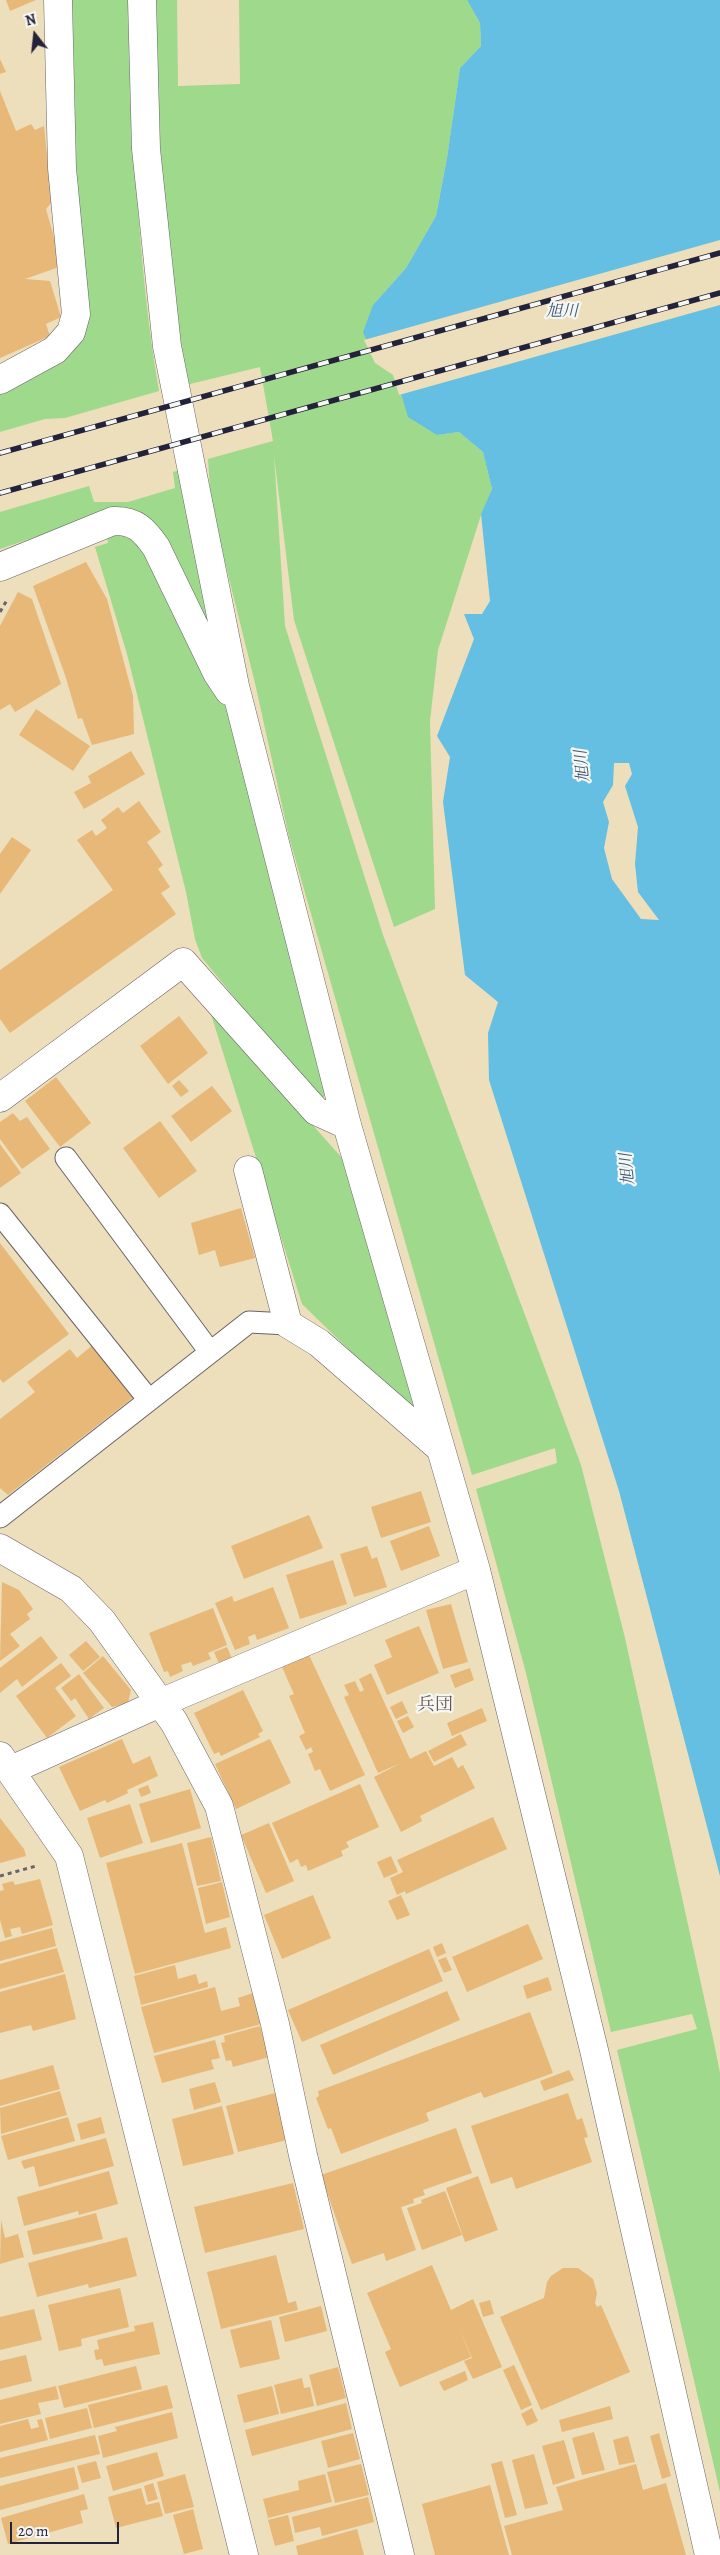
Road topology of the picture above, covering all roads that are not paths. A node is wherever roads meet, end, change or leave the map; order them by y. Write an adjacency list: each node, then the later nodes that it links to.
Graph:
1 (58, 0): 3 (street)
2 (142, 0): 5 (street)
3 (0, 380)
4 (0, 567): 5 (street)
5 (240, 708): 7 (street)
6 (0, 1098): 7 (street)
7 (347, 1125): 14 (street)
8 (66, 1158): 12 (lane)
9 (248, 1170): 11 (street)
10 (0, 1214): 13 (lane)
11 (288, 1324): 12 (lane); 14 (street)
12 (210, 1352): 13 (lane)
13 (149, 1400): 15 (lane)
14 (441, 1448): 17 (street)
15 (0, 1517)
16 (0, 1548): 18 (street)
17 (476, 1570): 18 (street); 22 (street)
18 (160, 1704): 19 (street); 21 (street)
19 (6, 1763): 20 (street)
20 (244, 2555)
21 (400, 2555)
22 (709, 2555)

